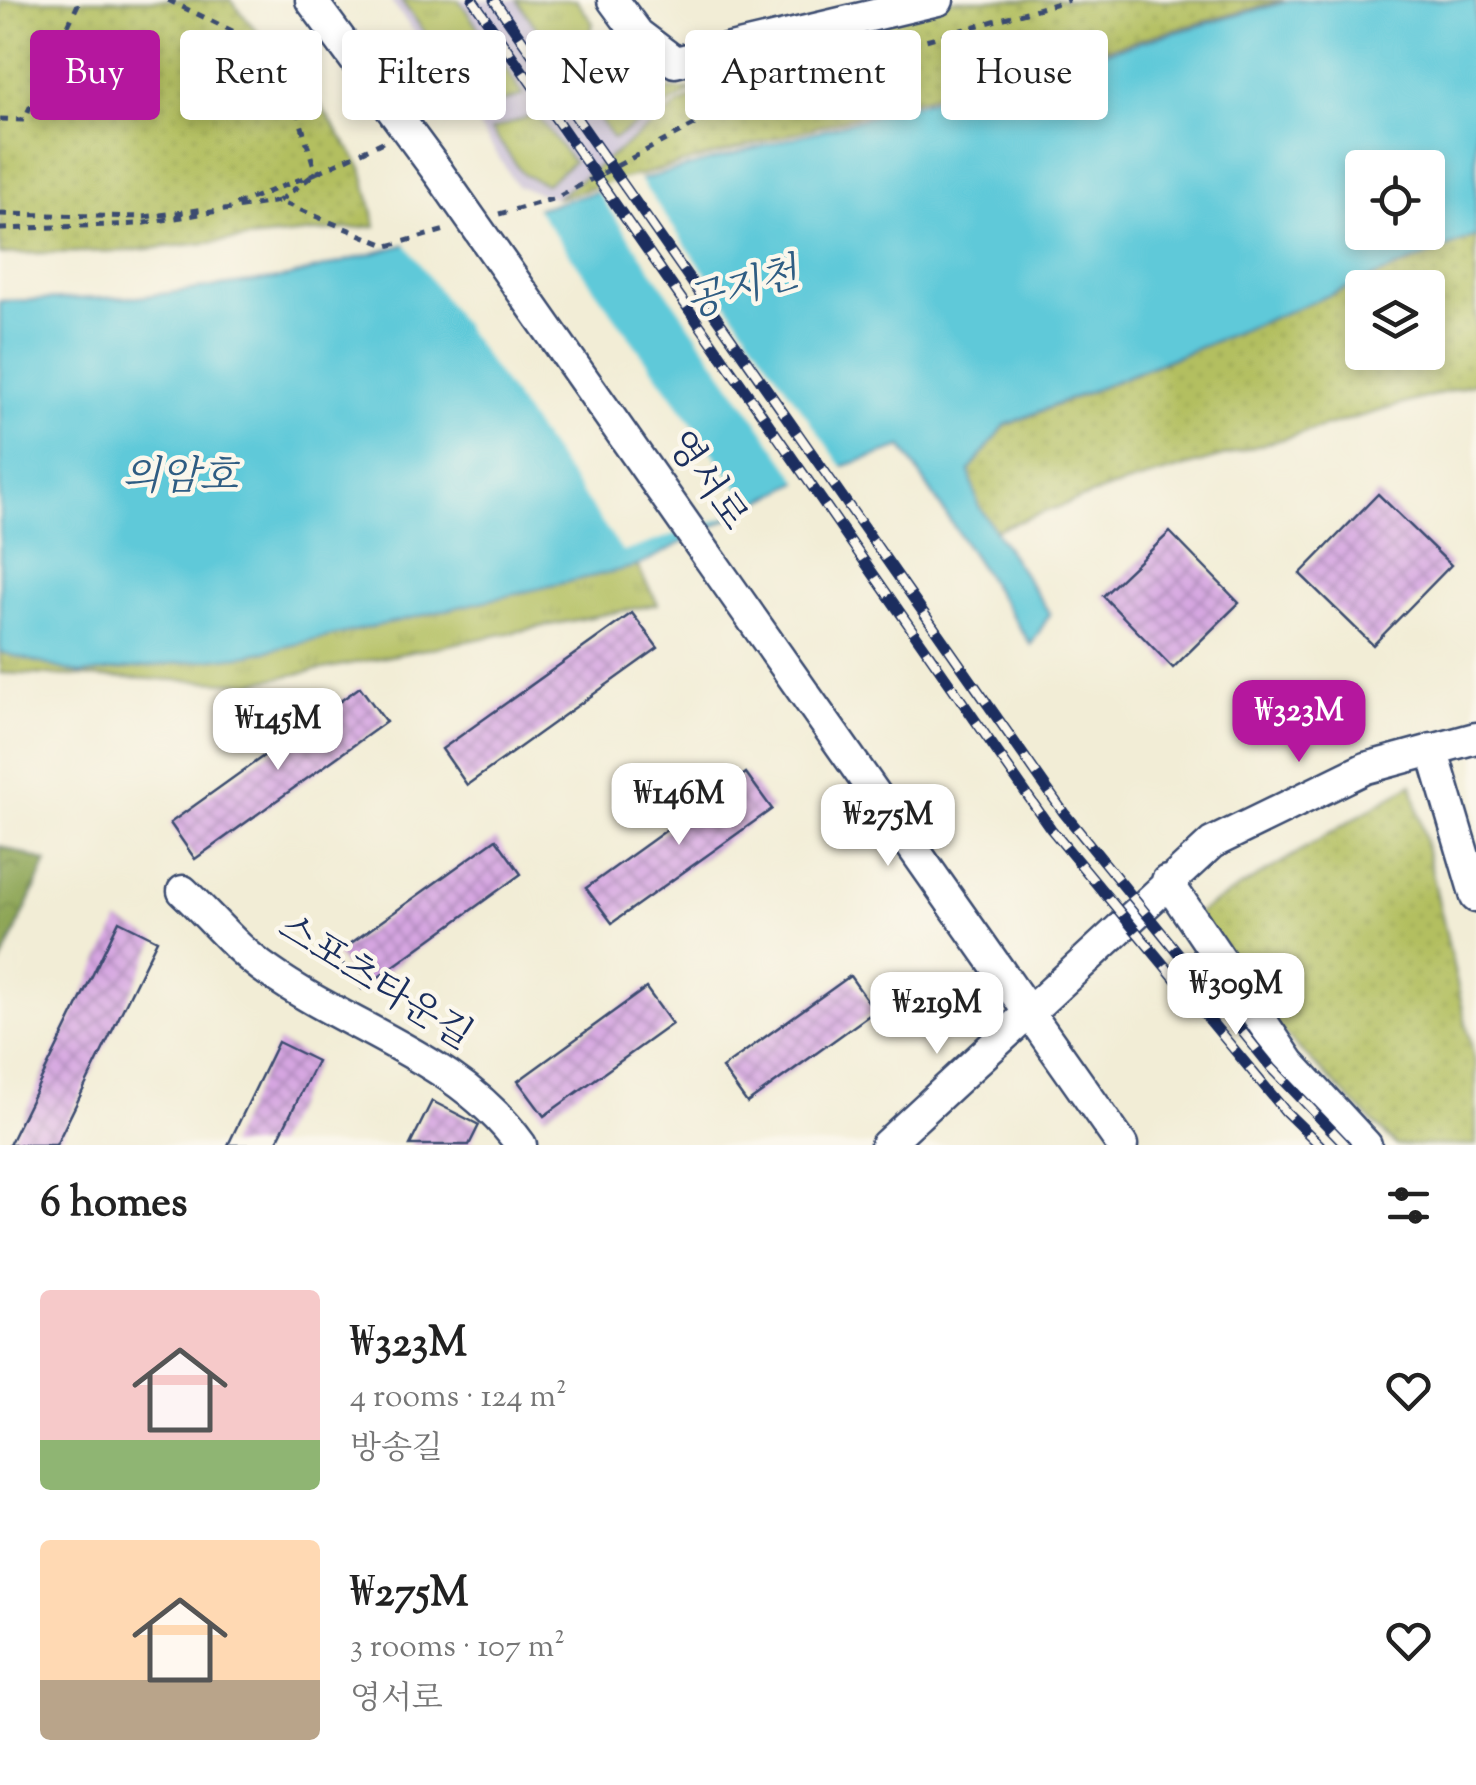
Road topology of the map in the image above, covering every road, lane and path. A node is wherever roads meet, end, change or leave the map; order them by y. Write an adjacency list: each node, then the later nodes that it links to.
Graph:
1 (80, 0): 7 (path)
2 (168, 0): 9 (path)
3 (310, 0): 8 (street, 영서로)
4 (613, 0): 5 (street)
5 (938, 0)
6 (1069, 0): 12 (path)
7 (0, 118)
8 (409, 130): 9 (path); 20 (street, 영서로, bridge)
9 (316, 173): 10 (path); 11 (path)
10 (280, 200): 13 (path); 14 (path)
11 (0, 214)
12 (481, 220)
13 (462, 225)
14 (0, 229)
15 (1476, 738): 16 (street)
16 (1432, 749): 17 (street); 19 (street)
17 (1167, 881): 20 (street); 24 (street)
18 (184, 891): 21 (street, 스포츠타운길)
19 (1476, 897)
20 (1029, 1013): 22 (street); 23 (street, 영서로)
21 (519, 1144)
22 (886, 1145)
23 (1122, 1145)
24 (1366, 1145)

